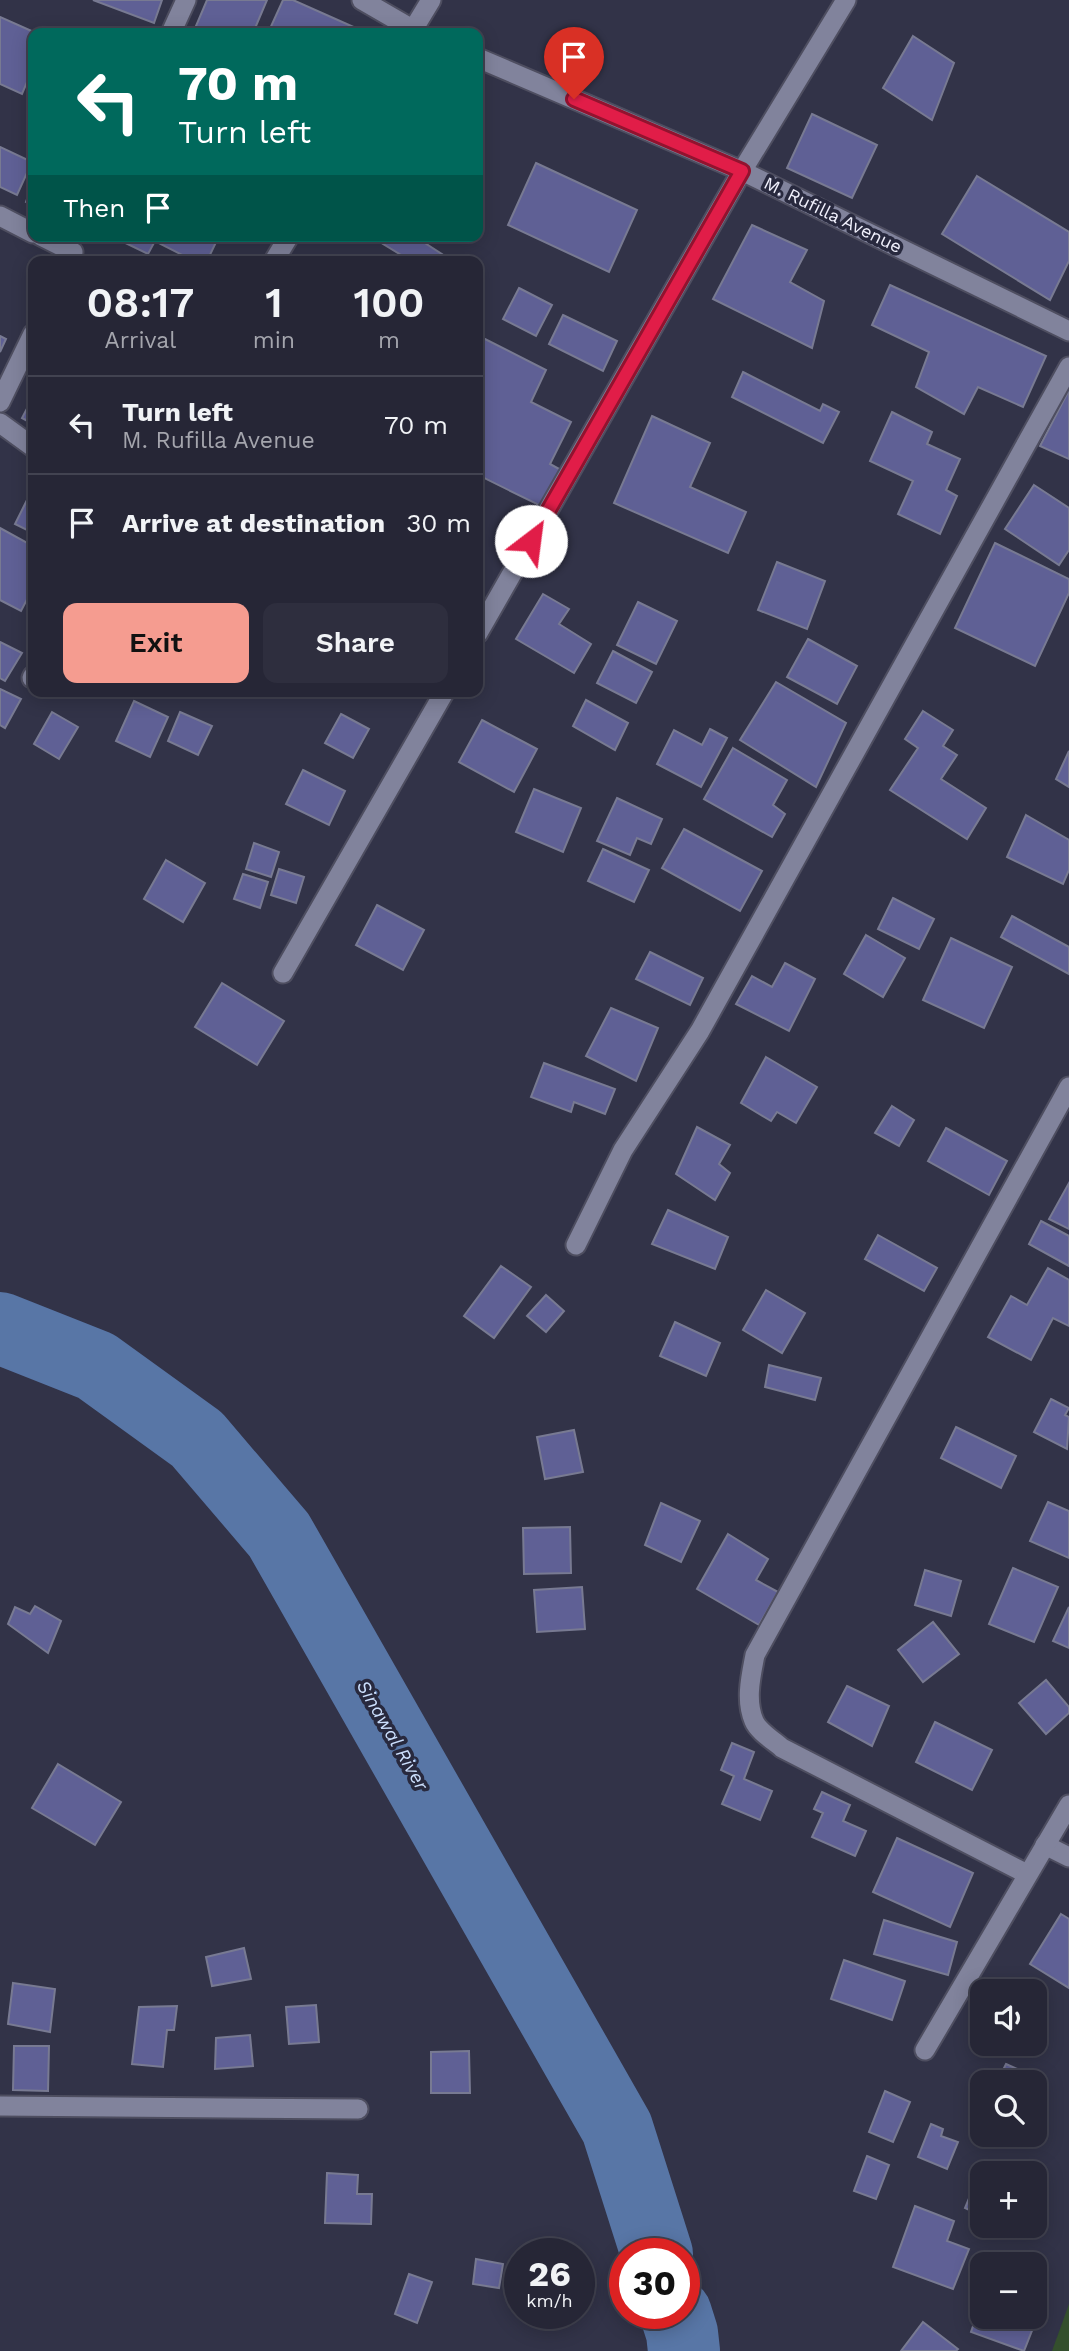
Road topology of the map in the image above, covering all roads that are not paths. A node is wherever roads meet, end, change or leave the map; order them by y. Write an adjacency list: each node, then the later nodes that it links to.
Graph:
1 (186, 0): 5 (street)
2 (362, 0): 6 (street)
3 (431, 0): 7 (street)
4 (846, 0): 9 (street)
5 (173, 28)
6 (408, 28)
7 (416, 28)
8 (483, 60): 9 (street, M. Rufilla Avenue)
9 (742, 171): 14 (street, M. Rufilla Avenue); 20 (street)
10 (0, 216): 11 (street)
11 (28, 230)
12 (55, 242): 13 (street)
13 (74, 250)
14 (1069, 331)
15 (28, 344): 17 (street)
16 (1069, 367): 24 (street)
17 (0, 402)
18 (0, 423): 19 (street)
19 (28, 443)
20 (483, 624)
21 (442, 697): 22 (street)
22 (283, 973)
23 (1069, 1087): 28 (street)
24 (576, 1245)
25 (1069, 1805): 26 (street)
26 (1045, 1845): 27 (street); 28 (street)
27 (1069, 1857)
28 (1027, 1874): 29 (street)
29 (925, 2050)
30 (0, 2106): 31 (street)
31 (358, 2109)

